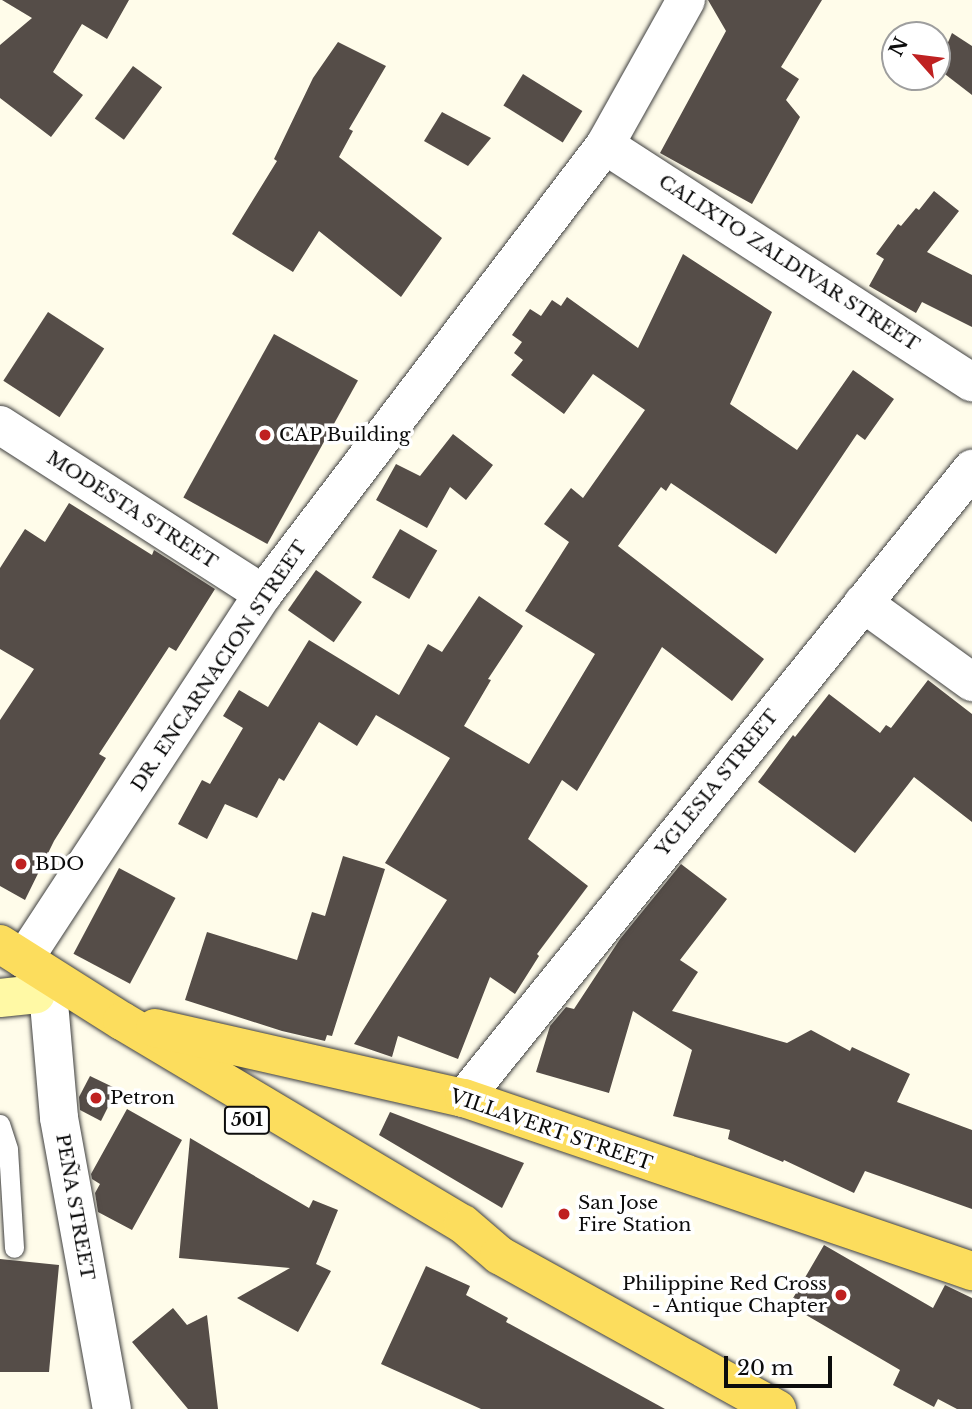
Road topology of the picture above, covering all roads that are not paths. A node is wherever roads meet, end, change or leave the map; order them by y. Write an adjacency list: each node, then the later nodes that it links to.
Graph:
1 (682, 2): 2 (street, DR. ENCARNACION STREET)
2 (605, 145): 3 (street, CALIXTO ZALDIVAR STREET); 6 (street, DR. ENCARNACION STREET)
3 (972, 382)
4 (0, 425): 6 (street, MODESTA STREET)
5 (972, 469): 7 (street, YGLESIA STREET)
6 (263, 594): 9 (street, DR. ENCARNACION STREET)
7 (863, 603): 8 (street); 11 (street, YGLESIA STREET)
8 (972, 682)
9 (18, 978): 10 (main road, 501); 14 (main road, 501); 16 (street, PEÑA STREET)
10 (122, 1021): 11 (main road, VILLAVERT STREET); 14 (main road, 501)
11 (464, 1098): 15 (main road, VILLAVERT STREET)
12 (0, 1124): 13 (lane)
13 (14, 1248)
14 (499, 1255): 17 (main road, 501)
15 (972, 1271)
16 (112, 1409)
17 (777, 1409)

